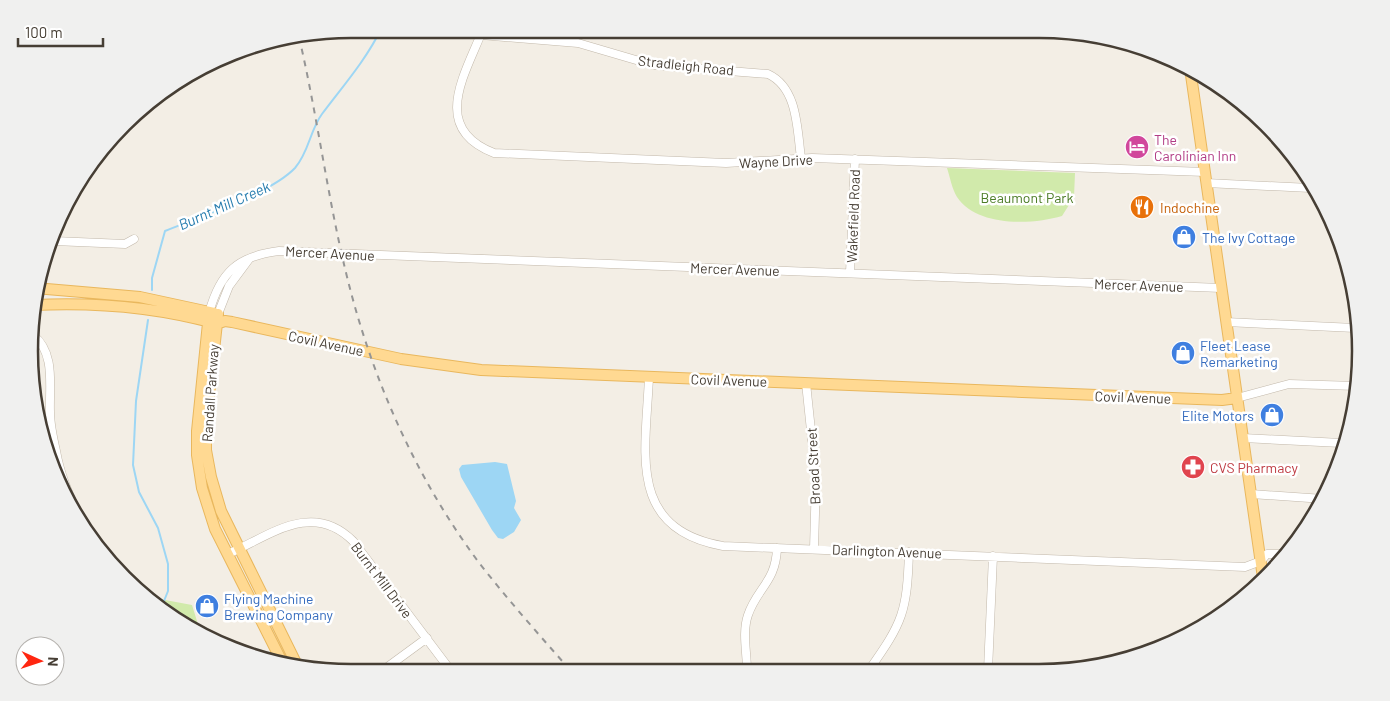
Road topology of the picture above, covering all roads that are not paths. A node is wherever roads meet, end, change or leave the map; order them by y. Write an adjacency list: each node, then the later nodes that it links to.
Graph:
1 (480, 37): 4 (street, Wayne Drive)
2 (530, 37): 4 (street, Stradleigh Road)
3 (1191, 77): 6 (main road)
4 (801, 158): 5 (street, Wayne Drive)
5 (855, 159): 6 (street, Wayne Drive); 11 (street, Wakefield Road)
6 (1205, 172): 7 (main road)
7 (1206, 183): 8 (street); 12 (main road)
8 (1307, 188)
9 (134, 239): 10 (street)
10 (57, 241)
11 (850, 273): 12 (street, Mercer Avenue); 15 (street, Mercer Avenue)
12 (1221, 288): 16 (main road)
13 (44, 289): 15 (main road)
14 (41, 305): 15 (main road)
15 (215, 319): 19 (main road, Covil Avenue); 30 (main road, Randall Parkway); 32 (main road, Randall Parkway)
16 (1226, 322): 17 (street); 22 (main road)
17 (1352, 328)
18 (38, 339): 25 (street)
19 (650, 377): 20 (main road, Covil Avenue); 28 (street, Darlington Avenue)
20 (806, 383): 22 (main road, Covil Avenue); 29 (street, Broad Street)
21 (1351, 386): 22 (street)
22 (1237, 398): 23 (main road)
23 (1243, 438): 24 (street); 26 (main road)
24 (1339, 443)
25 (62, 473)
26 (1251, 494): 27 (street); 35 (main road)
27 (1315, 498)
28 (777, 548): 29 (street, Darlington Avenue); 42 (street)
29 (814, 548): 31 (street, Darlington Avenue)
30 (239, 549): 32 (street, Burnt Mill Drive); 37 (street, Burnt Mill Drive); 39 (main road, Randall Parkway)
31 (909, 552): 34 (street, Darlington Avenue); 43 (street)
32 (228, 554): 38 (main road, Randall Parkway)
33 (1277, 554): 35 (street, Darlington Avenue)
34 (993, 556): 35 (street, Darlington Avenue); 44 (street)
35 (1261, 561): 36 (main road)
36 (1262, 571)
37 (426, 638): 40 (street); 41 (street, Burnt Mill Drive)
38 (278, 655)
39 (293, 658)
40 (391, 664)
41 (446, 664)
42 (746, 664)
43 (873, 664)
44 (988, 664)

